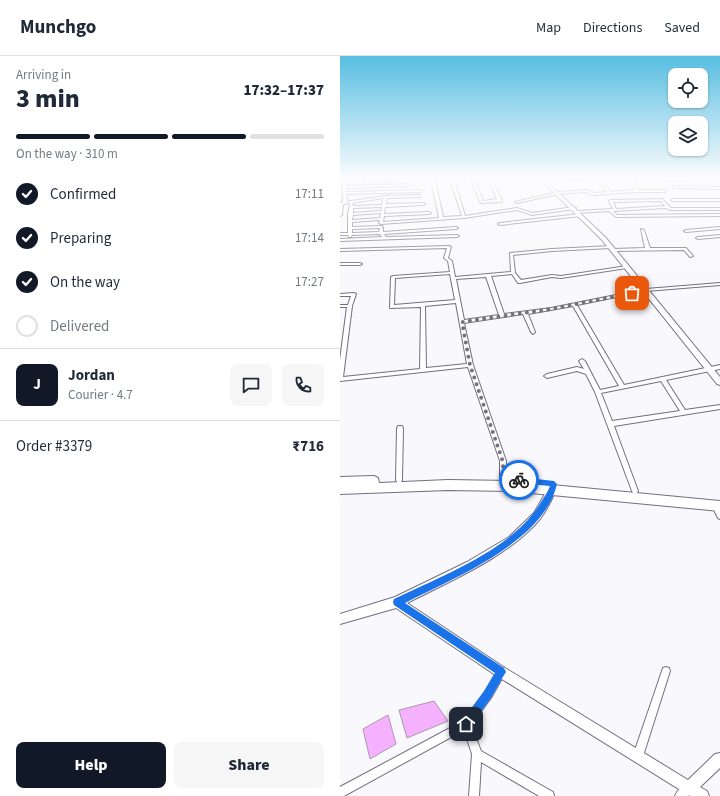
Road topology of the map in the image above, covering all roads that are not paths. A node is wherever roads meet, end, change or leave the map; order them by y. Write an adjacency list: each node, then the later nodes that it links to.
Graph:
1 (350, 214): 14 (street); 16 (street)
2 (382, 214): 14 (street)
3 (425, 214): 14 (street)
4 (440, 214): 15 (street)
5 (463, 214): 13 (street)
6 (487, 214): 13 (street)
7 (531, 214): 8 (street)
8 (542, 214)
9 (567, 214): 17 (street)
10 (578, 214): 32 (street)
11 (615, 214): 12 (street)
12 (720, 215)
13 (464, 217): 15 (street)
14 (381, 219): 15 (street); 16 (street); 18 (street); 23 (street)
15 (441, 219)
16 (350, 221): 18 (street)
17 (500, 224)
18 (350, 228): 25 (street)
19 (456, 228): 23 (street)
20 (720, 228): 22 (street)
21 (642, 230): 35 (street)
22 (686, 231)
23 (381, 233): 25 (street); 29 (street)
24 (340, 234): 25 (street)
25 (350, 234): 31 (street)
26 (457, 236): 29 (street)
27 (720, 236): 28 (street)
28 (698, 238)
29 (384, 239): 31 (street)
30 (340, 240): 31 (street)
31 (351, 240): 34 (street)
32 (612, 249): 35 (street); 39 (street); 40 (street)
33 (340, 250): 34 (street)
34 (348, 250): 42 (street)
35 (648, 250): 36 (street)
36 (691, 256)
37 (340, 264): 38 (street)
38 (360, 264)
39 (627, 267): 40 (street); 44 (street)
40 (513, 273): 41 (street)
41 (488, 275): 42 (street); 52 (street)
42 (453, 276): 46 (street); 48 (street)
43 (720, 284): 44 (street)
44 (646, 290): 47 (street); 59 (street)
45 (340, 295): 50 (street)
46 (458, 301): 48 (street); 53 (street)
47 (574, 304): 51 (street); 65 (street)
48 (423, 305): 58 (street)
49 (340, 306): 50 (street)
50 (350, 306): 62 (street)
51 (525, 313): 52 (street); 54 (street)
52 (502, 316): 53 (street)
53 (462, 322): 56 (street)
54 (533, 332)
55 (582, 361): 60 (street)
56 (470, 365): 58 (street); 73 (street)
57 (720, 367): 59 (street)
58 (423, 370): 62 (street)
59 (710, 370): 63 (street); 64 (street)
60 (588, 373): 61 (street); 66 (street)
61 (547, 376)
62 (340, 379)
63 (662, 379): 65 (street); 68 (street)
64 (720, 382)
65 (622, 387): 66 (street)
66 (598, 392): 69 (street)
67 (720, 407): 68 (street)
68 (684, 413): 69 (street)
69 (610, 424): 76 (street)
70 (400, 428): 71 (street)
71 (399, 480): 72 (main road); 73 (main road)
72 (340, 482)
73 (503, 483): 74 (main road); 75 (main road)
74 (553, 487): 76 (main road); 77 (main road); 78 (street)
75 (340, 489)
76 (635, 491): 77 (main road)
77 (719, 507)
78 (397, 602): 79 (street); 81 (street)
79 (340, 618)
80 (666, 671): 84 (street)
81 (501, 672): 82 (street); 84 (street)
82 (466, 724): 83 (street); 86 (street)
83 (476, 754): 88 (street); 89 (street)
84 (638, 756): 87 (street)
85 (720, 758): 87 (street)
86 (340, 792)
87 (685, 793): 90 (street)
88 (474, 796)
89 (549, 796)
90 (702, 796)

